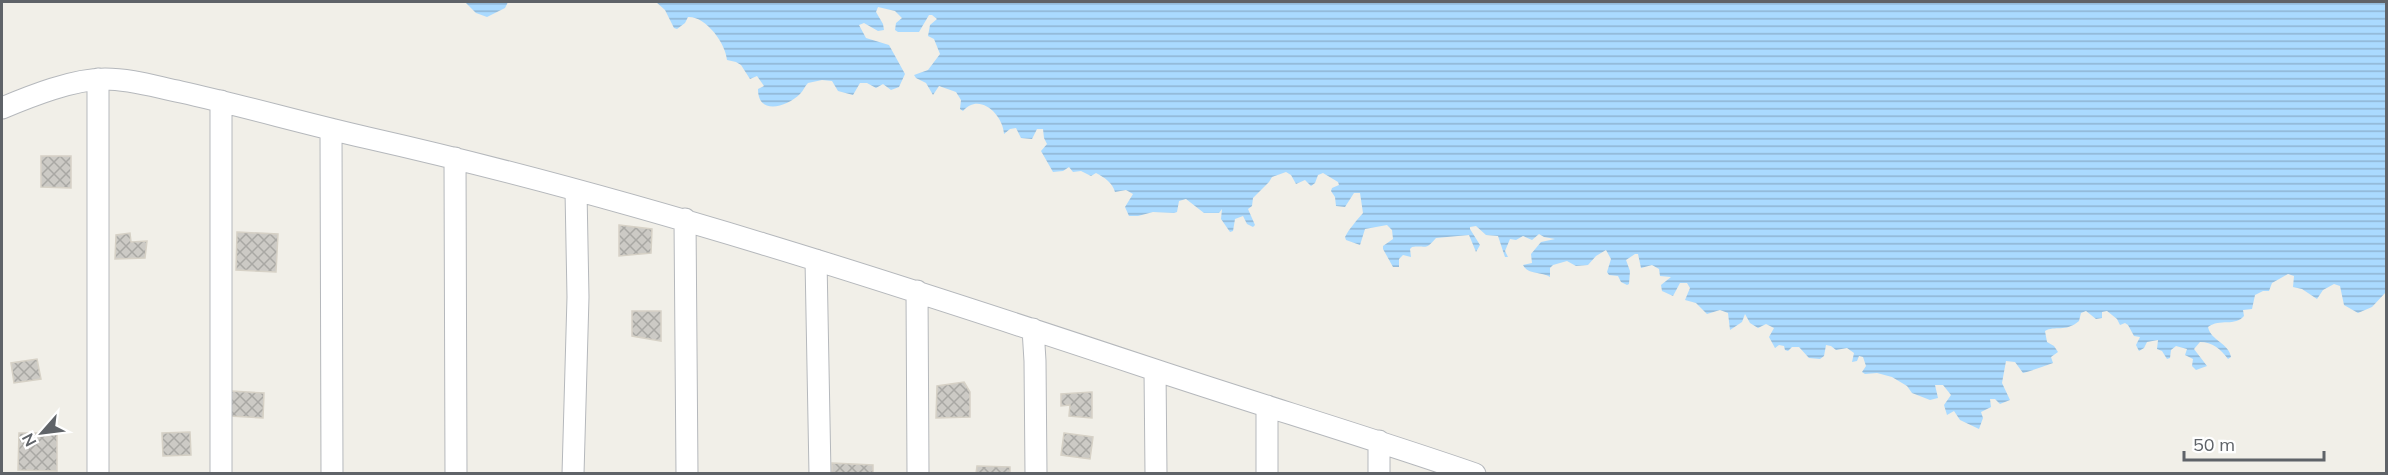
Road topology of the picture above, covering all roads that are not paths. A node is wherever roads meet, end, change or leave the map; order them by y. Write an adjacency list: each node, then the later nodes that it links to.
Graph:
1 (98, 80): 2 (street); 3 (street); 14 (street)
2 (221, 101): 4 (street); 15 (street)
3 (2, 108)
4 (331, 129): 5 (street); 16 (street)
5 (455, 158): 6 (street); 17 (street)
6 (576, 191): 7 (street); 18 (street)
7 (685, 219): 8 (street); 19 (street)
8 (816, 260): 9 (street); 20 (street)
9 (917, 291): 10 (street); 21 (street)
10 (1033, 329): 11 (street); 22 (street)
11 (1155, 370): 12 (street); 23 (street)
12 (1267, 406): 13 (street); 24 (street)
13 (1379, 441): 25 (street); 26 (street)
14 (98, 474)
15 (220, 474)
16 (332, 474)
17 (456, 474)
18 (573, 474)
19 (687, 474)
20 (820, 474)
21 (918, 474)
22 (1036, 474)
23 (1156, 474)
24 (1267, 474)
25 (1379, 474)
26 (1475, 474)

